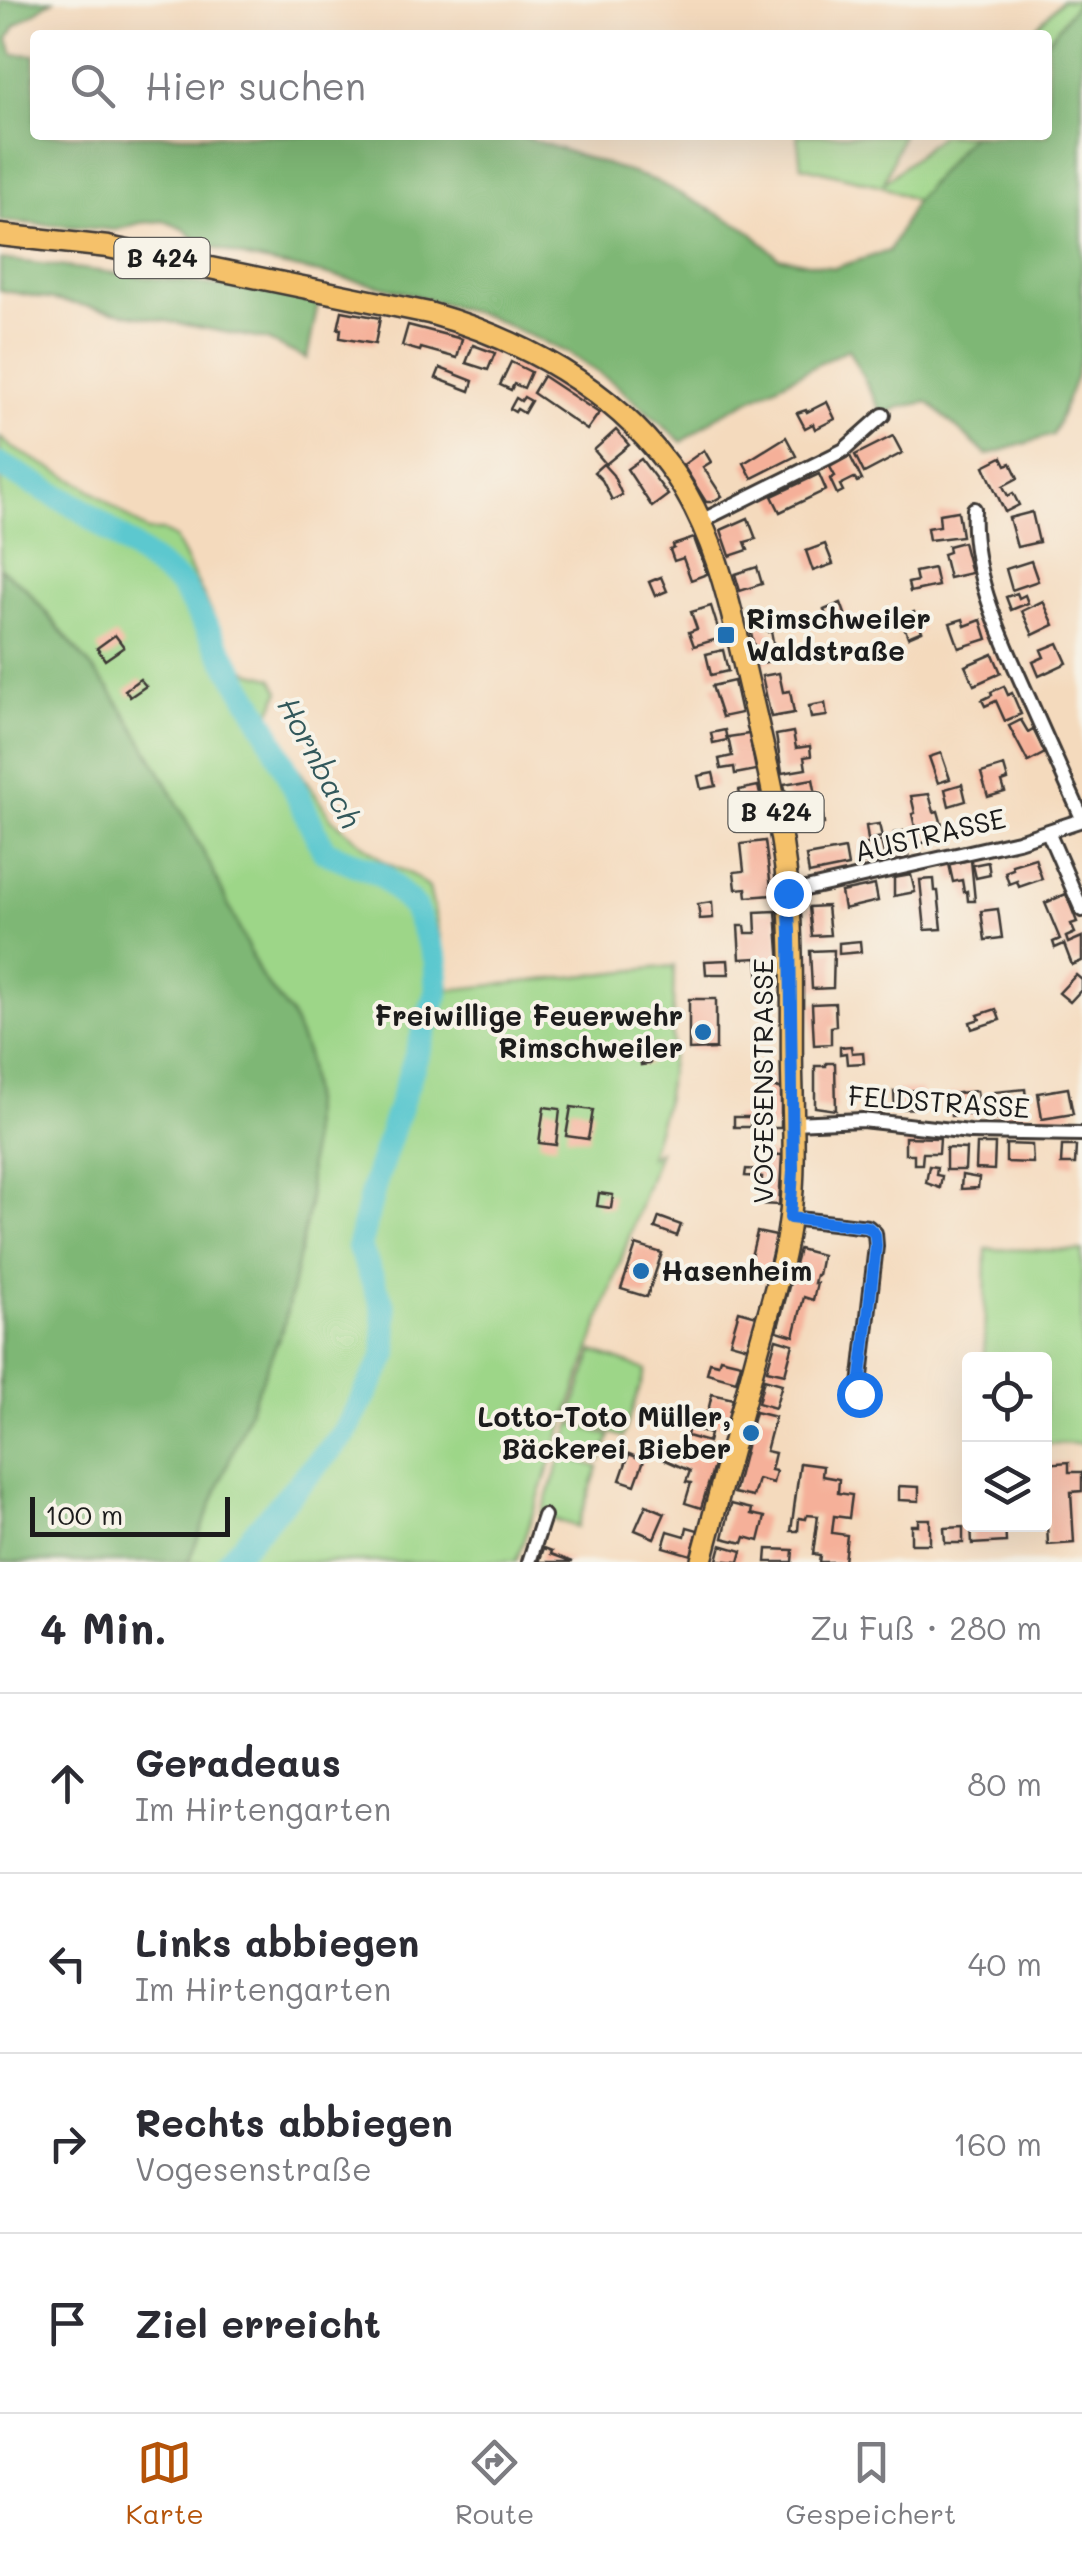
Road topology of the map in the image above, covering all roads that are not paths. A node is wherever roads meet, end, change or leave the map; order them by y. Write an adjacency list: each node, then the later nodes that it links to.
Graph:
1 (0, 235): 4 (main road, VOGESENSTRASSE / B 424)
2 (883, 415): 4 (street)
3 (974, 509): 5 (street)
4 (701, 521): 7 (main road, VOGESENSTRASSE / B 424)
5 (1082, 819): 6 (street, AUSTRASSE)
6 (1048, 832): 7 (street, AUSTRASSE); 8 (street)
7 (788, 893): 9 (main road, VOGESENSTRASSE / B 424)
8 (1082, 910)
9 (792, 1123): 10 (street, FELDSTRASSE); 11 (main road, VOGESENSTRASSE / B 424)
10 (1082, 1134)
11 (790, 1218): 12 (street); 15 (main road, VOGESENSTRASSE / B 424)
12 (859, 1394)
13 (544, 1516): 14 (street)
14 (528, 1562)
15 (701, 1562)

